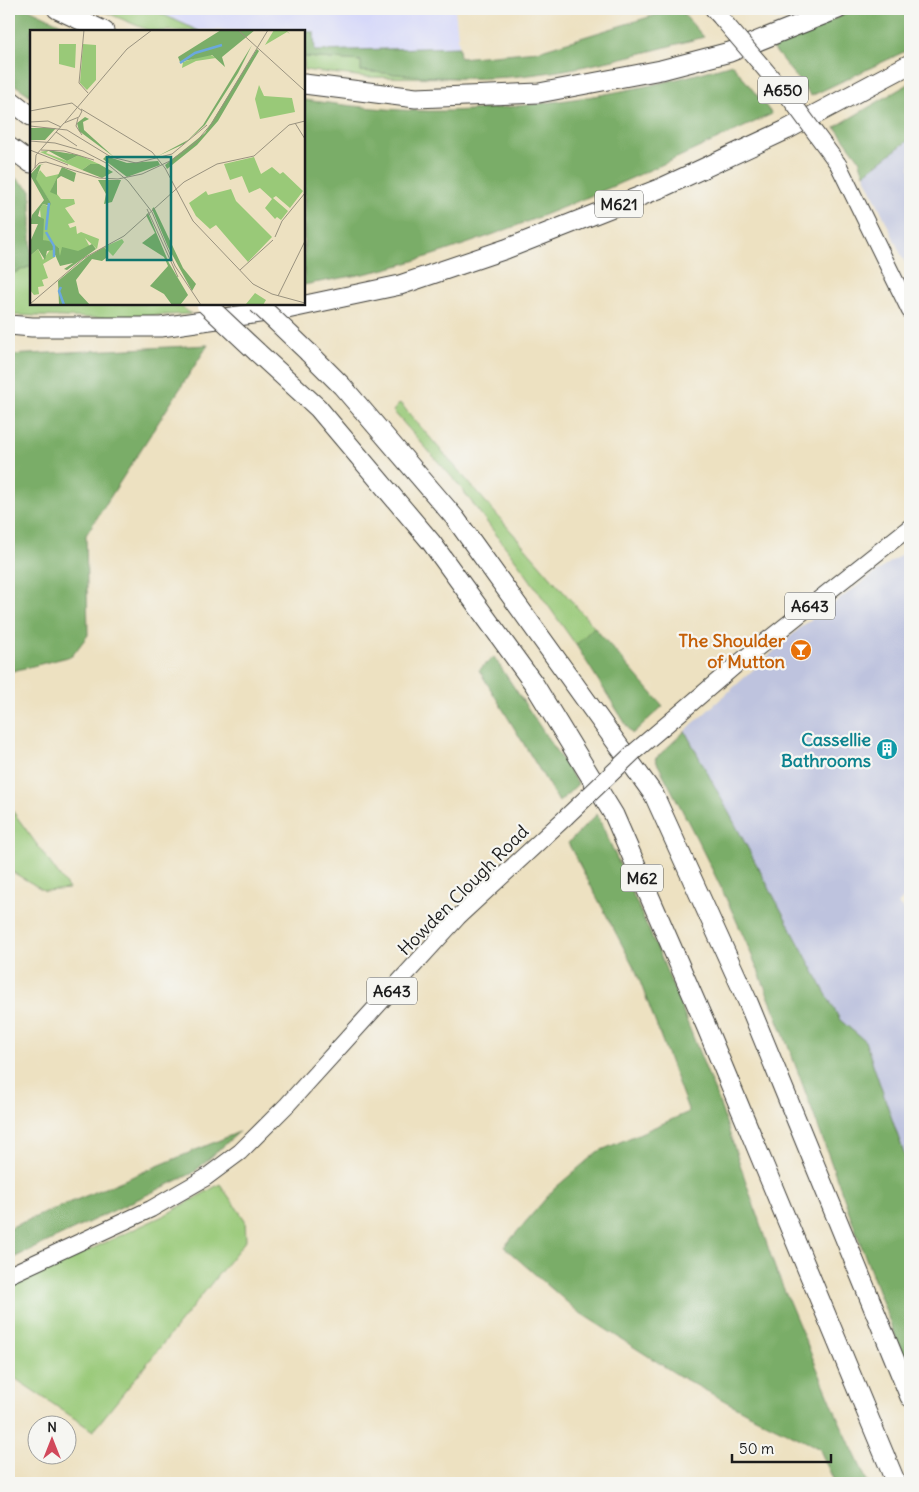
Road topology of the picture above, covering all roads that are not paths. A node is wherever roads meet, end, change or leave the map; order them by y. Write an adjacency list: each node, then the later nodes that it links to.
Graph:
1 (57, 9): 4 (highway)
2 (838, 9): 6 (highway)
3 (718, 14): 15 (main road, A650, bridge)
4 (102, 30)
5 (910, 64): 16 (highway, M621)
6 (305, 84)
7 (9, 99): 9 (highway)
8 (9, 110): 10 (highway)
9 (30, 115)
10 (30, 124)
11 (9, 148): 12 (highway)
12 (30, 161)
13 (207, 305): 20 (highway, M62, bridge)
14 (259, 305): 19 (highway, M62, bridge)
15 (910, 311)
16 (9, 325)
17 (910, 528): 18 (main road, Howden Clough Road / A643, bridge)
18 (9, 1275)
19 (910, 1397)
20 (896, 1483)

